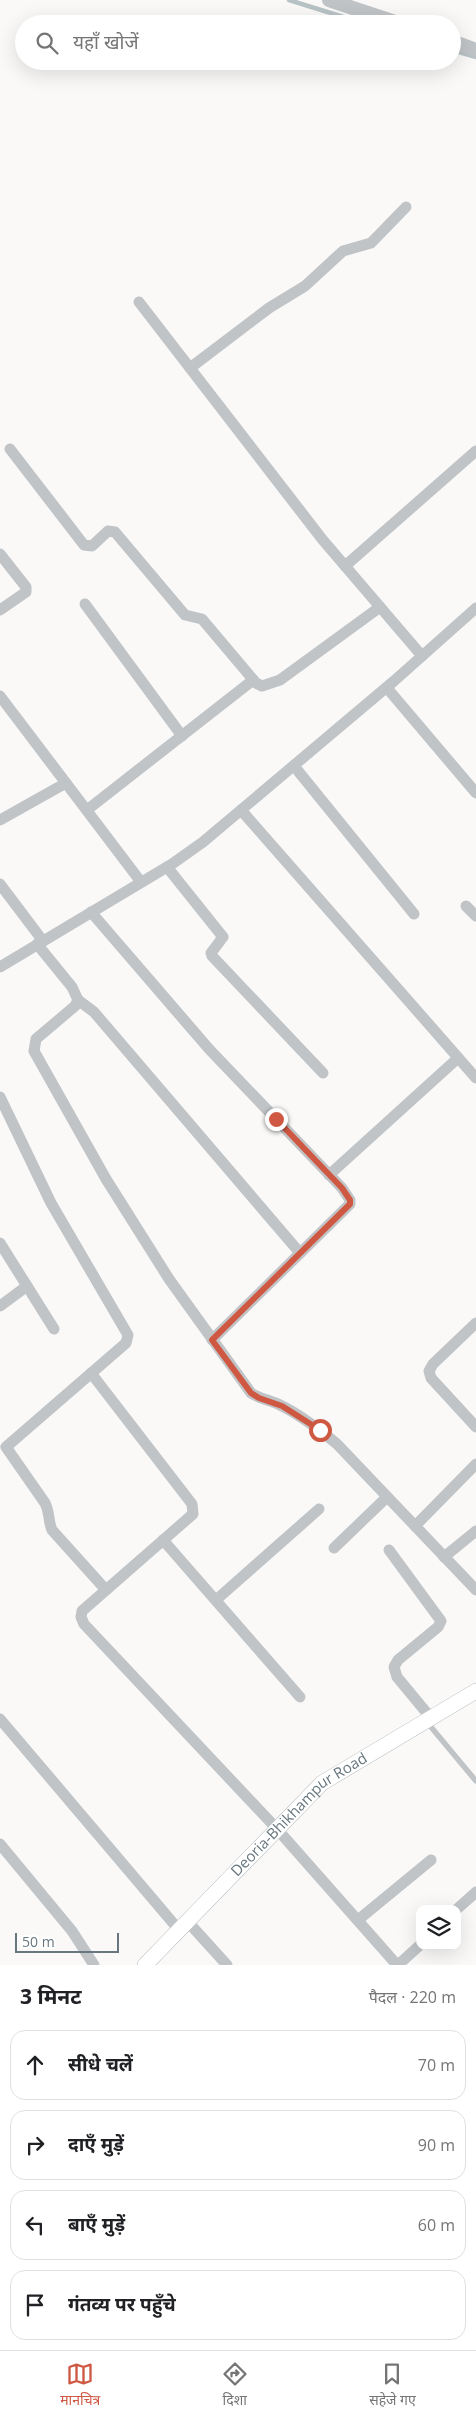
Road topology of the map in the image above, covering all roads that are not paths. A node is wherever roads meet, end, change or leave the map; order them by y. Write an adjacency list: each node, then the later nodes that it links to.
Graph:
1 (329, 0): 2 (street)
2 (374, 15)
3 (461, 44): 4 (street)
4 (476, 50)
5 (406, 207): 7 (street)
6 (139, 302): 7 (street)
7 (190, 368): 11 (street)
8 (10, 449): 17 (street)
9 (476, 450): 11 (street)
10 (0, 554): 15 (street)
11 (345, 566): 13 (street)
12 (85, 604): 20 (street)
13 (380, 607): 16 (street); 17 (street)
14 (476, 608): 16 (street)
15 (0, 610)
16 (422, 656): 18 (street)
17 (253, 680): 20 (street)
18 (387, 688): 21 (street); 23 (street)
19 (0, 696): 22 (street)
20 (182, 736): 24 (street)
21 (294, 766): 25 (street); 32 (street)
22 (66, 783): 24 (street); 26 (street)
23 (476, 793)
24 (87, 810): 28 (street)
25 (241, 810): 27 (street); 37 (street)
26 (0, 820)
27 (167, 867): 28 (street); 38 (street)
28 (141, 882): 31 (street)
29 (0, 884): 34 (street)
30 (466, 906): 33 (street)
31 (91, 912): 34 (street); 41 (street)
32 (414, 914)
33 (476, 916)
34 (40, 942): 35 (street); 36 (street)
35 (0, 966)
36 (78, 1000): 43 (street); 48 (street)
37 (458, 1058): 39 (street); 41 (street)
38 (323, 1073)
39 (476, 1078)
40 (0, 1097): 49 (street)
41 (329, 1174): 43 (street)
42 (0, 1244): 44 (street)
43 (300, 1253): 48 (street)
44 (27, 1286): 45 (street); 47 (street)
45 (0, 1306)
46 (476, 1323): 50 (street)
47 (54, 1329)
48 (212, 1340): 53 (street)
49 (91, 1373): 51 (street); 57 (street)
50 (476, 1427)
51 (3, 1447): 61 (street)
52 (476, 1464): 55 (street)
53 (387, 1497): 55 (street); 58 (street)
54 (319, 1509): 63 (street)
55 (416, 1526): 60 (street)
56 (476, 1531): 60 (street)
57 (163, 1540): 61 (street); 63 (street)
58 (334, 1548)
59 (389, 1550): 67 (street)
60 (444, 1556): 62 (street)
61 (106, 1590): 69 (street)
62 (476, 1590)
63 (216, 1600): 65 (street)
64 (476, 1691): 67 (main road, Deoria-Bhikhampur Road)
65 (300, 1697)
66 (0, 1719): 75 (street)
67 (429, 1719): 68 (lane); 69 (main road, Deoria-Bhikhampur Road)
68 (476, 1781)
69 (277, 1829): 74 (street); 75 (main road, Deoria-Bhikhampur Road)
70 (0, 1844): 77 (street)
71 (431, 1860): 74 (street)
72 (476, 1892): 73 (street)
73 (461, 1905)
74 (358, 1920): 80 (street)
75 (183, 1926): 78 (main road, Deoria-Bhikhampur Road); 79 (street)
76 (416, 1949): 80 (street)
77 (94, 1965)
78 (145, 1965)
79 (227, 1965)
80 (398, 1965)

